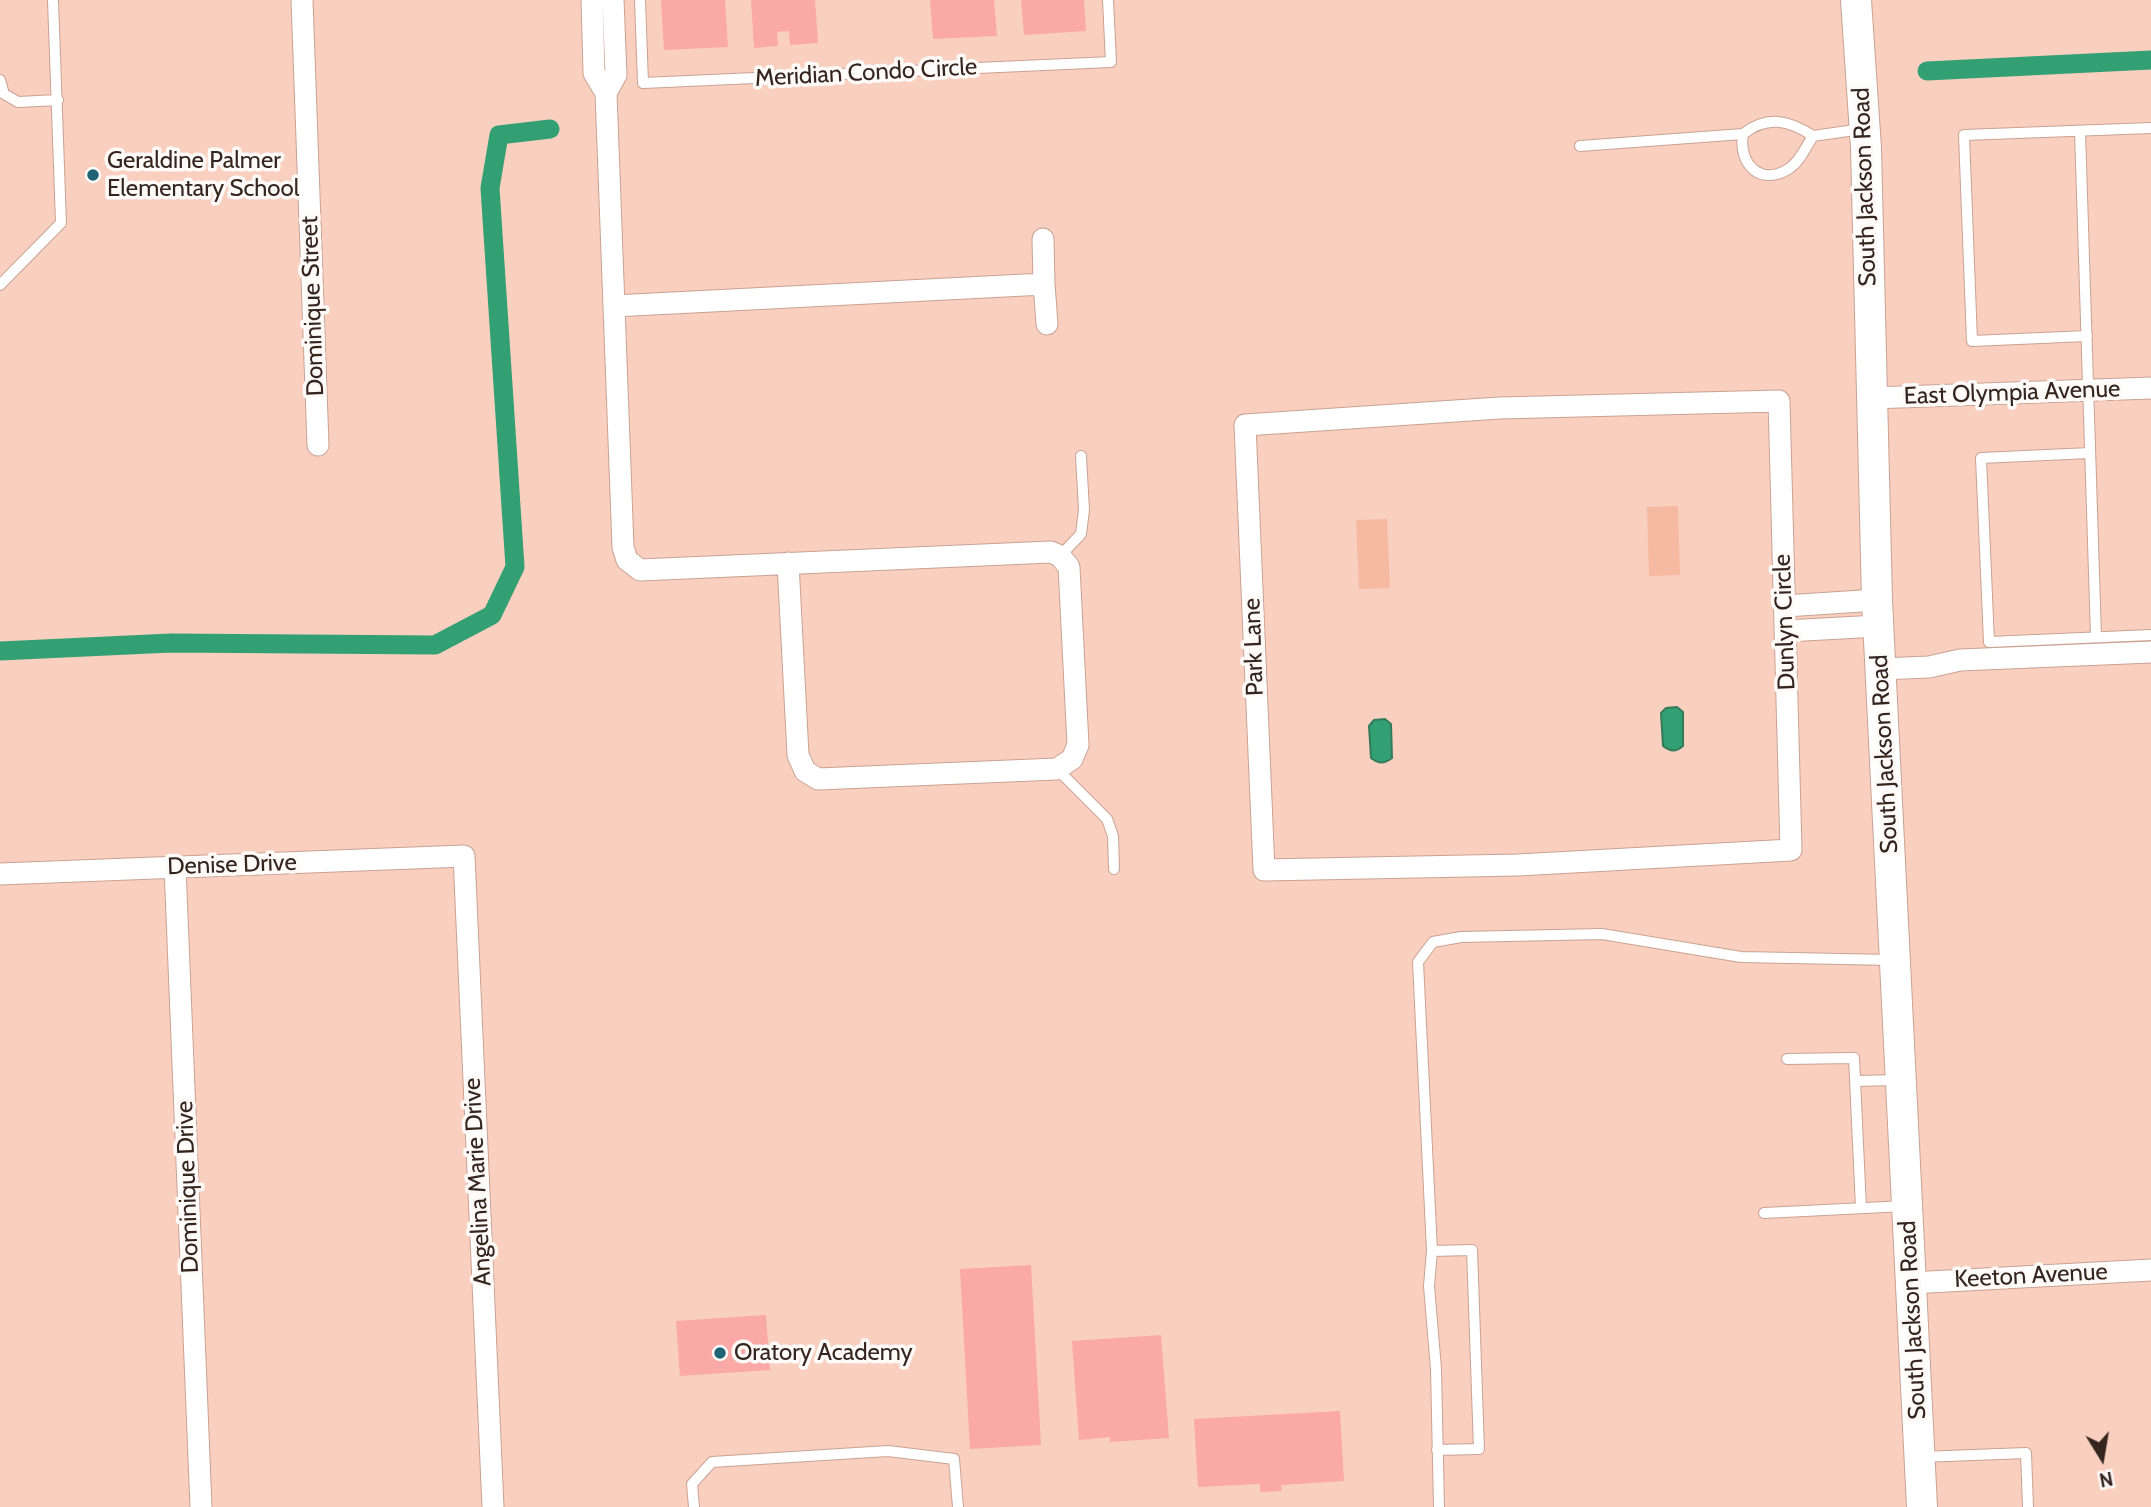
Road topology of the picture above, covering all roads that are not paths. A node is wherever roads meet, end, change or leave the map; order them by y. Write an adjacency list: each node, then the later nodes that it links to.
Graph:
1 (53, 0): 10 (lane)
2 (302, 0): 27 (street, Dominique Street)
3 (592, 0): 9 (street)
4 (614, 0): 9 (street)
5 (640, 0): 6 (lane, Meridian Condo Circle)
6 (1108, 0)
7 (1856, 0): 11 (main road, South Jackson Road)
8 (0, 80): 10 (lane)
9 (606, 93): 20 (street)
10 (58, 100): 18 (lane)
11 (1865, 128): 15 (lane); 25 (main road, South Jackson Road)
12 (2151, 128): 13 (lane)
13 (2080, 131): 22 (lane); 22 (lane)
14 (1743, 134): 15 (lane); 15 (lane); 16 (lane)
15 (1812, 136)
16 (1580, 146)
17 (1043, 239): 19 (street)
18 (0, 285)
19 (1044, 285): 20 (street); 21 (street)
20 (614, 306): 31 (street)
21 (1047, 324)
22 (2087, 336): 24 (lane)
23 (2151, 387): 24 (street, East Olympia Avenue)
24 (2089, 390): 25 (street, East Olympia Avenue); 28 (lane)
25 (1872, 398): 33 (main road, South Jackson Road)
26 (1245, 425): 32 (street, Dunlyn Circle); 43 (street, Park Lane)
27 (318, 445)
28 (2090, 453): 36 (lane); 36 (lane)
29 (1081, 456): 30 (lane)
30 (1060, 556): 31 (street); 39 (street)
31 (788, 564): 39 (street)
32 (1785, 606): 33 (street); 34 (street, Dunlyn Circle)
33 (1878, 613): 34 (street); 38 (main road, South Jackson Road)
34 (1786, 631): 43 (street, Dunlyn Circle)
35 (2151, 635): 36 (lane)
36 (2096, 637)
37 (2151, 652): 38 (street)
38 (1881, 668): 45 (main road, South Jackson Road)
39 (1057, 769): 42 (lane)
40 (464, 856): 41 (street, Denise Drive); 58 (street, Angelina Marie Drive)
41 (175, 867): 44 (street, Denise Drive); 57 (street, Dominique Drive)
42 (1114, 869)
43 (1264, 870)
44 (0, 874)
45 (1895, 960): 47 (main road, South Jackson Road); 52 (lane)
46 (1787, 1059): 48 (lane)
47 (1901, 1079): 48 (lane); 49 (main road, South Jackson Road)
48 (1856, 1081): 50 (lane)
49 (1908, 1206): 50 (lane); 54 (main road, South Jackson Road)
50 (1861, 1209): 51 (lane)
51 (1764, 1213)
52 (1432, 1251): 55 (lane); 55 (lane)
53 (2151, 1270): 54 (street, Keeton Avenue)
54 (1911, 1283): 56 (main road, South Jackson Road)
55 (1437, 1450): 61 (lane)
56 (1920, 1457): 62 (main road, South Jackson Road); 63 (lane)
57 (201, 1507)
58 (493, 1507)
59 (694, 1507): 60 (lane)
60 (958, 1507)
61 (1439, 1507)
62 (1922, 1507)
63 (2028, 1507)

